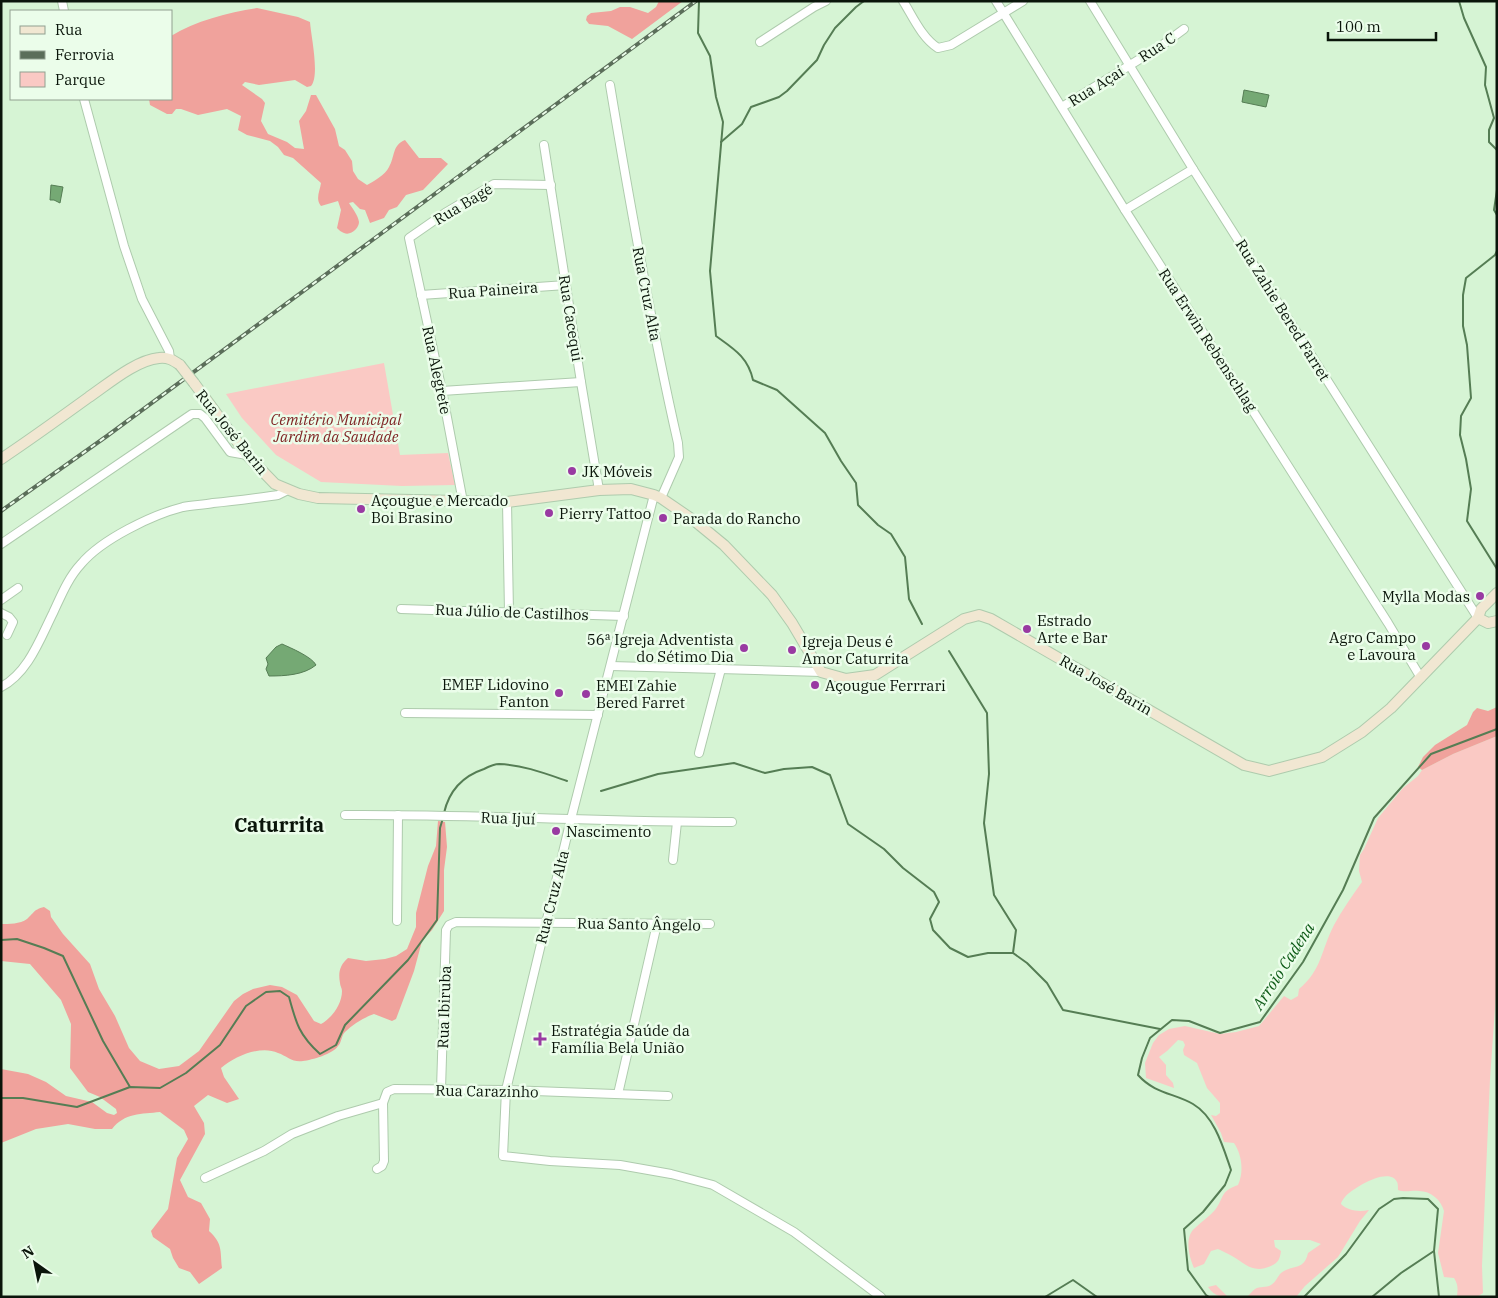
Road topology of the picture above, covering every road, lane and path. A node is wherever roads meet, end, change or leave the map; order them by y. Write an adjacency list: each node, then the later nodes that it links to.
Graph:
1 (826, 1): 8 (street)
2 (903, 1): 6 (street)
3 (996, 1): 6 (street, Rua Erwin Rebenschlag)
4 (1023, 1): 6 (street)
5 (1090, 1): 9 (street, Rua Zahie Bered Farret)
6 (1003, 13): 12 (street, Rua Erwin Rebenschlag)
7 (1184, 29): 9 (street, Rua C)
8 (760, 42)
9 (1130, 65): 12 (street, Rua Açaí); 14 (street, Rua Zahie Bered Farret)
10 (610, 86): 27 (street, Rua Cruz Alta)
11 (84, 100): 20 (street)
12 (1062, 107): 16 (street, Rua Erwin Rebenschlag)
13 (544, 145): 15 (street, Rua Cacequi)
14 (1194, 169): 16 (street); 38 (street, Rua Zahie Bered Farret)
15 (551, 184): 17 (street, Rua Bagé); 18 (street, Rua Cacequi)
16 (1125, 210): 44 (street, Rua Erwin Rebenschlag)
17 (409, 238): 19 (street, Rua Alegrete)
18 (566, 285): 19 (street, Rua Paineira); 21 (street, Rua Cacequi)
19 (421, 295): 22 (street, Rua Alegrete)
20 (170, 358): 23 (main road, Rua José Barin, bridge); 24 (main road)
21 (581, 382): 22 (street); 26 (street, Rua Cacequi)
22 (442, 390): 28 (street, Rua Alegrete)
23 (247, 455): 25 (main road, Rua José Barin); 30 (street)
24 (1, 459)
25 (288, 490): 28 (main road, Rua José Barin); 45 (street)
26 (599, 490): 27 (main road, Rua José Barin); 29 (main road, Rua José Barin)
27 (657, 497): 37 (street, Rua Cruz Alta); 43 (main road, Rua José Barin)
28 (463, 502): 29 (main road, Rua José Barin)
29 (507, 502): 35 (street)
30 (1, 544)
31 (18, 588): 33 (street)
32 (1497, 593): 38 (main road, Rua José Barin)
33 (1, 600)
34 (401, 609): 35 (street, Rua Júlio de Castilhos)
35 (509, 612): 37 (street, Rua Júlio de Castilhos)
36 (1, 614): 40 (street)
37 (624, 616): 41 (street, Rua Cruz Alta)
38 (1478, 618): 39 (main road); 44 (main road, Rua José Barin)
39 (1497, 621)
40 (7, 635)
41 (612, 666): 42 (street); 47 (street, Rua Cruz Alta)
42 (721, 669): 43 (street); 48 (street)
43 (821, 672): 44 (main road, Rua José Barin)
44 (1421, 678)
45 (2, 686)
46 (405, 713): 47 (street)
47 (598, 715): 51 (street, Rua Cruz Alta)
48 (699, 753)
49 (398, 814): 50 (street, Rua Ijuí); 51 (street, Rua Ijuí); 55 (street)
50 (345, 815)
51 (571, 819): 52 (street, Rua Ijuí); 56 (street, Rua Cruz Alta)
52 (677, 822): 53 (street, Rua Ijuí); 54 (street)
53 (732, 822)
54 (673, 860)
55 (397, 921)
56 (546, 923): 57 (street, Rua Santo Ângelo); 59 (street, Rua Santo Ângelo); 61 (street, Rua Cruz Alta)
57 (657, 924): 58 (street, Rua Santo Ângelo); 62 (street)
58 (710, 924)
59 (449, 925): 60 (street, Rua Ibiruba)
60 (441, 1089): 61 (street, Rua Carazinho); 64 (street, Rua Carazinho)
61 (506, 1090): 62 (street, Rua Carazinho); 67 (street, Rua Cruz Alta)
62 (618, 1094): 63 (street, Rua Carazinho)
63 (668, 1096)
64 (383, 1103): 65 (street); 66 (street)
65 (377, 1169)
66 (205, 1178)
67 (881, 1297)

